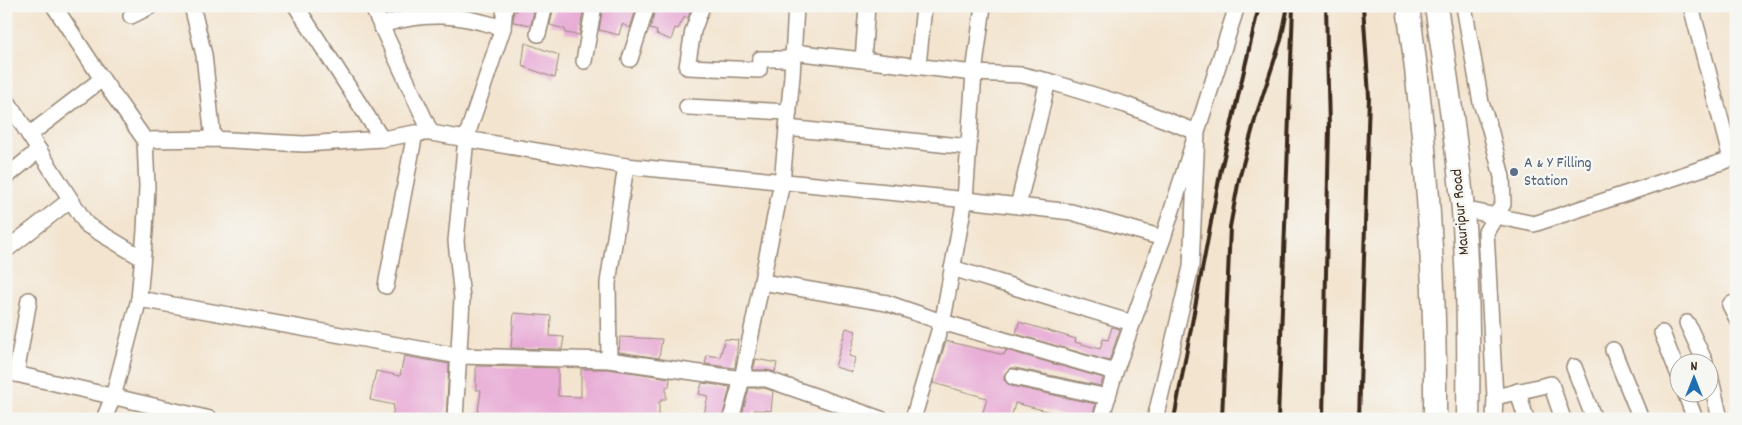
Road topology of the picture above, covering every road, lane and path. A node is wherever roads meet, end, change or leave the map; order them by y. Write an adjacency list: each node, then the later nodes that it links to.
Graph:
1 (54, 6): 30 (street)
2 (151, 6): 20 (street)
3 (192, 6): 41 (street)
4 (296, 6): 43 (street)
5 (372, 6): 21 (street)
6 (505, 6): 22 (street)
7 (545, 6): 23 (street)
8 (594, 6): 27 (street)
9 (647, 6): 25 (street)
10 (702, 6): 24 (street)
11 (796, 6): 24 (street)
12 (867, 6): 26 (street)
13 (924, 6): 28 (street)
14 (983, 6): 29 (street)
15 (1408, 6): 92 (highway, Mauripur Road)
16 (1436, 6): 52 (highway, Mauripur Road)
17 (1464, 6): 53 (street)
18 (1691, 6): 53 (street)
19 (1231, 7): 37 (street)
20 (131, 16)
21 (381, 26): 22 (street); 36 (street)
22 (503, 28): 40 (street)
23 (538, 34)
24 (793, 55): 26 (street); 34 (street)
25 (630, 59)
26 (862, 60): 28 (street)
27 (584, 61)
28 (918, 66): 29 (street)
29 (974, 73): 31 (street); 44 (street)
30 (102, 78): 39 (street); 42 (street)
31 (1048, 81): 37 (street); 51 (street)
32 (6, 99): 39 (street)
33 (687, 107): 34 (street)
34 (788, 112): 35 (street)
35 (787, 128): 44 (street); 48 (street)
36 (430, 132): 38 (street); 40 (street)
37 (1197, 132): 54 (street); 91 (street)
38 (415, 133): 43 (street); 59 (street)
39 (29, 135): 45 (street)
40 (466, 138): 46 (street); 71 (street)
41 (213, 139): 42 (street); 43 (street)
42 (145, 140): 56 (street)
43 (382, 140)
44 (969, 147): 50 (street)
45 (39, 150): 47 (street); 49 (street)
46 (626, 166): 48 (street); 72 (street)
47 (6, 177)
48 (782, 182): 50 (street); 58 (street)
49 (70, 200): 55 (street); 56 (street)
50 (965, 200): 51 (street); 57 (street)
51 (1018, 206): 54 (street)
52 (1463, 209): 53 (street); 93 (highway, Mauripur Road)
53 (1496, 216): 81 (street)
54 (1163, 238): 65 (street)
55 (6, 250)
56 (142, 258): 60 (street)
57 (952, 268): 64 (street); 65 (street)
58 (762, 282): 64 (street); 77 (street)
59 (386, 286)
60 (139, 299): 71 (street); 79 (street)
61 (29, 300): 74 (street)
62 (1736, 302): 63 (street)
63 (1736, 318)
64 (942, 322): 75 (street); 89 (street)
65 (1132, 323): 75 (street)
66 (1687, 323): 69 (street)
67 (1662, 333): 70 (street)
68 (1613, 350): 98 (street)
69 (1700, 352)
70 (1670, 353)
71 (458, 356): 72 (street); 86 (street)
72 (609, 360): 77 (street)
73 (1574, 367): 97 (street)
74 (11, 371): 79 (street)
75 (1115, 372): 80 (street)
76 (1013, 377): 80 (street)
77 (742, 379): 87 (street); 88 (street)
78 (1518, 392): 81 (street); 95 (street); 96 (street)
79 (113, 397): 84 (street); 85 (street)
80 (1108, 397): 90 (street)
81 (1495, 397): 94 (street)
82 (1689, 402): 99 (street)
83 (1716, 402): 100 (street)
84 (104, 419)
85 (210, 419)
86 (456, 419)
87 (731, 419)
88 (881, 419)
89 (913, 419)
90 (1101, 419)
91 (1156, 419)
92 (1434, 419)
93 (1468, 419)
94 (1494, 419)
95 (1526, 419)
96 (1563, 419)
97 (1594, 419)
98 (1640, 419)
99 (1695, 419)
100 (1720, 419)

